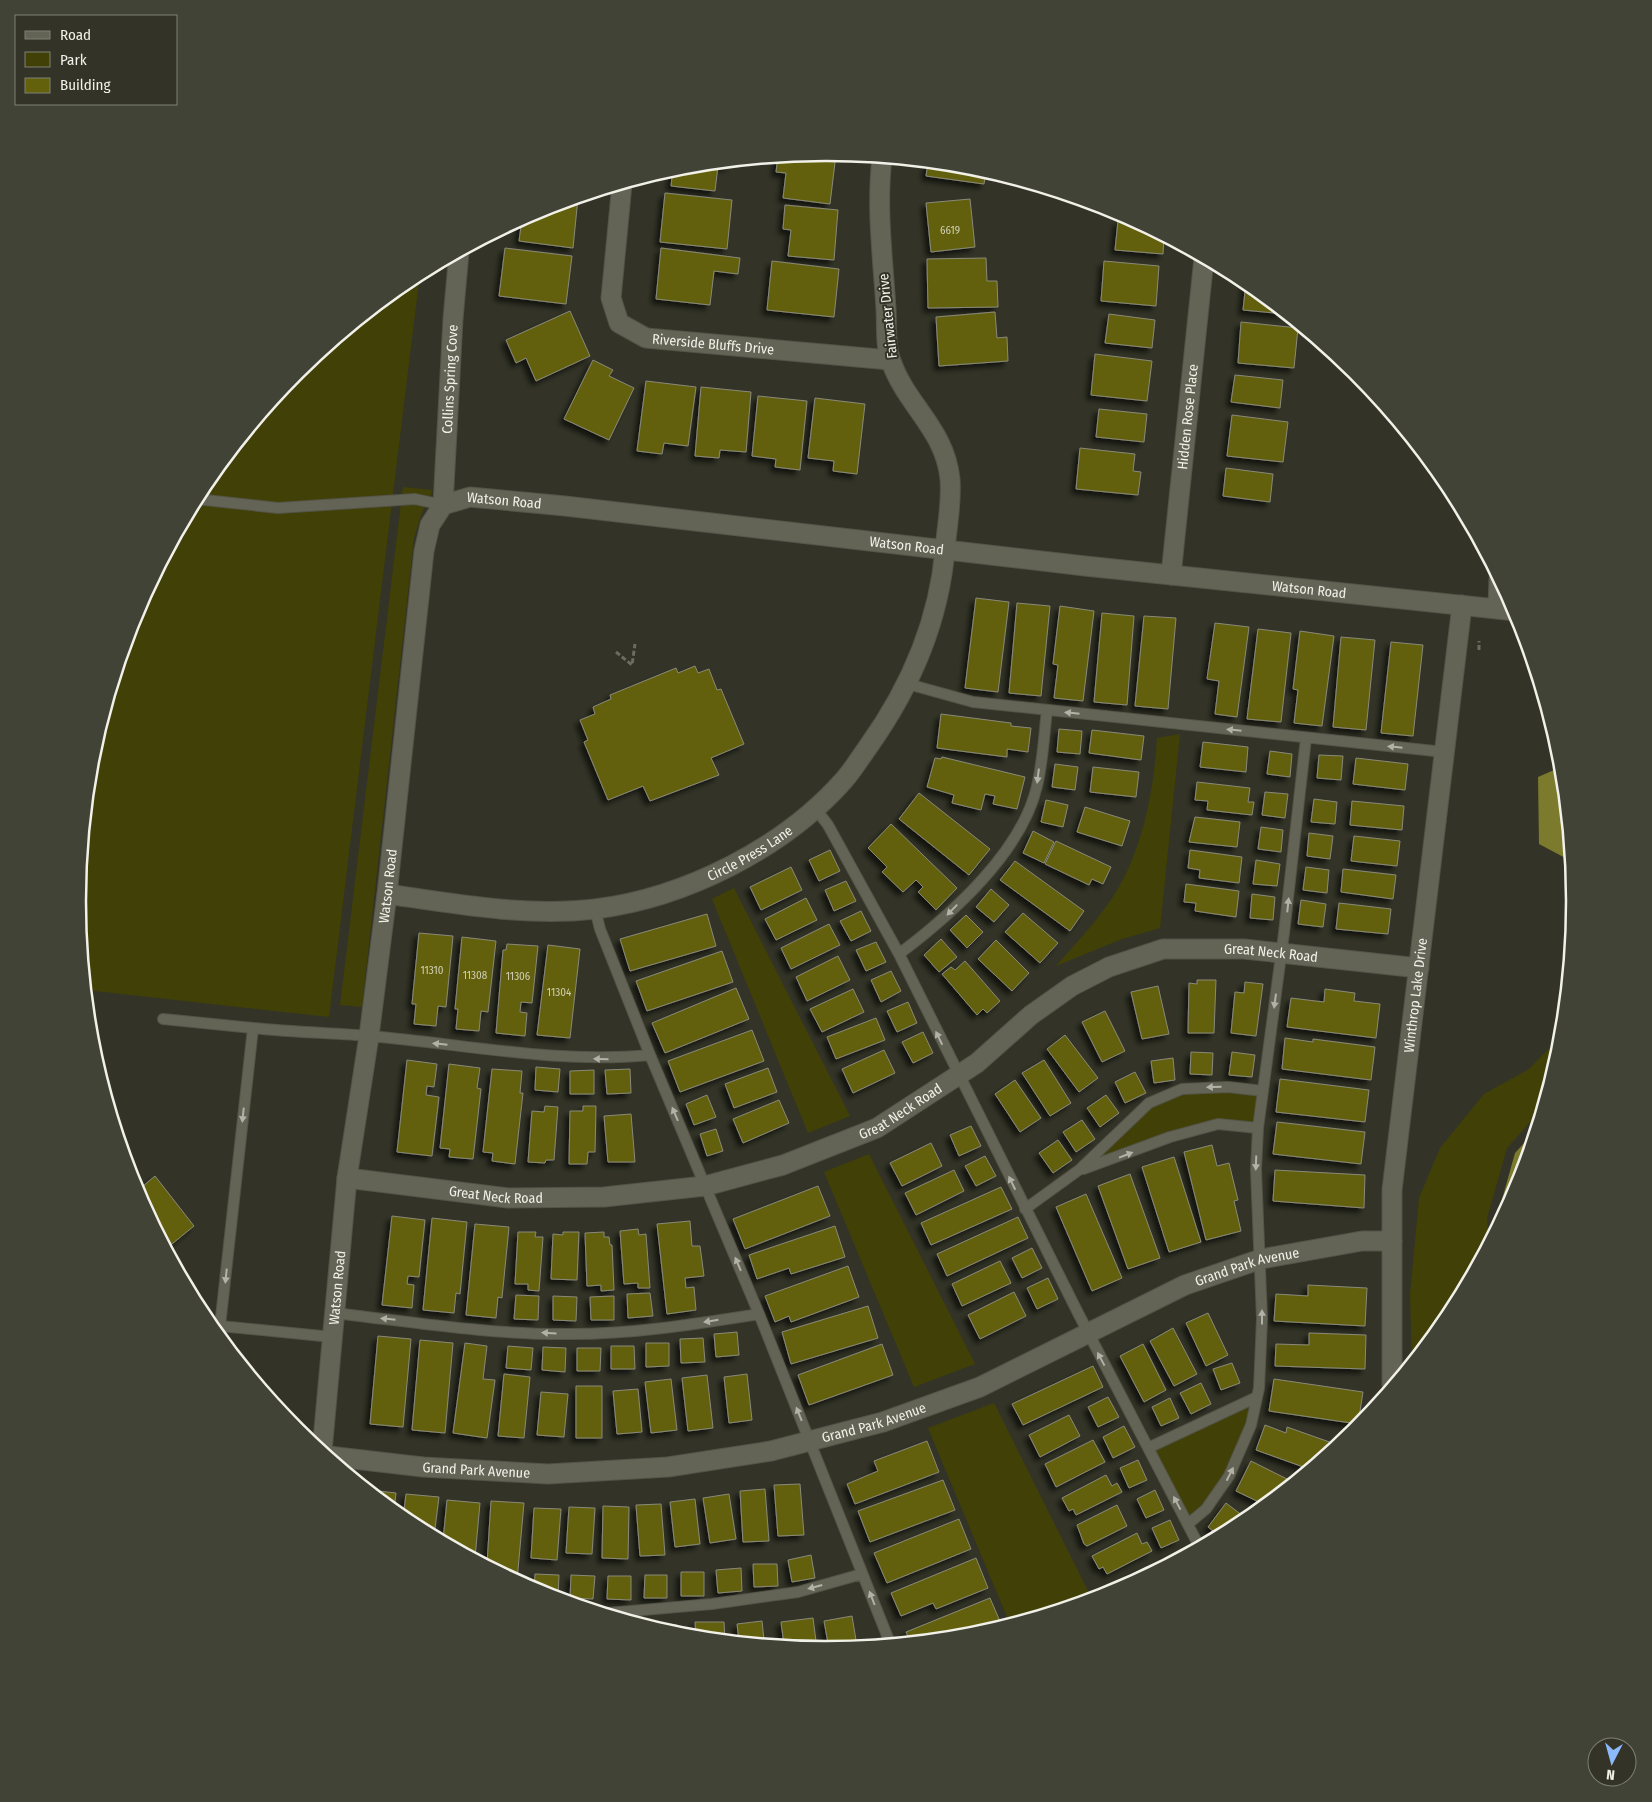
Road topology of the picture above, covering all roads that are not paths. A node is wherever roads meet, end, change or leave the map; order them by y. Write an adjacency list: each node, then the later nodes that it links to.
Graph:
1 (882, 164): 5 (street, Fairwater Drive)
2 (621, 190): 5 (street, Riverside Bluffs Drive)
3 (458, 259): 7 (street, Collins Spring Cove)
4 (1203, 265): 9 (street, Hidden Rose Place)
5 (890, 360): 8 (street, Fairwater Drive)
6 (205, 500): 7 (lane)
7 (443, 505): 8 (street, Watson Road); 17 (street, Watson Road)
8 (945, 550): 9 (street, Watson Road); 12 (street, Circle Press Lane)
9 (1171, 575): 10 (street, Watson Road)
10 (1462, 605): 11 (street, Watson Road); 15 (street, Winthrop Lake Drive)
11 (1505, 609)
12 (908, 684): 13 (lane); 16 (street, Circle Press Lane)
13 (1047, 710): 14 (lane, one-way to 13); 20 (lane, one-way to 20)
14 (1306, 738): 15 (lane, one-way to 14); 19 (lane, one-way to 14)
15 (1444, 752): 21 (street, Winthrop Lake Drive)
16 (815, 808): 18 (street, Circle Press Lane); 20 (lane)
17 (387, 894): 18 (street, Circle Press Lane); 24 (street, Watson Road)
18 (595, 909): 25 (lane)
19 (1281, 953): 21 (street, Great Neck Road); 26 (street, Great Neck Road); 27 (lane, one-way to 27)
20 (899, 954): 26 (lane, one-way to 20)
21 (1419, 968): 33 (street, Winthrop Lake Drive)
22 (163, 1019): 23 (lane)
23 (252, 1028): 24 (lane); 37 (lane, one-way to 37)
24 (369, 1036): 25 (lane, one-way to 24); 30 (street, Watson Road)
25 (650, 1055): 31 (lane, one-way to 25)
26 (958, 1076): 31 (street, Great Neck Road); 32 (lane, one-way to 26)
27 (1263, 1091): 28 (lane); 29 (lane, one-way to 29)
28 (1258, 1128): 29 (lane, one-way to 28); 34 (lane, one-way to 34)
29 (1080, 1170): 32 (lane)
30 (347, 1178): 31 (street, Great Neck Road); 35 (street, Watson Road)
31 (705, 1186): 36 (lane, one-way to 31)
32 (1025, 1209): 39 (lane)
33 (1392, 1241): 34 (street, Grand Park Avenue); 41 (street, Winthrop Lake Drive)
34 (1261, 1258): 39 (street, Grand Park Avenue); 42 (lane, one-way to 34)
35 (334, 1313): 36 (lane, one-way to 35); 40 (street, Watson Road)
36 (759, 1314): 43 (lane, one-way to 36)
37 (220, 1325)
38 (221, 1326): 40 (lane, one-way to 40)
39 (1088, 1333): 43 (street, Grand Park Avenue); 45 (lane, one-way to 39)
40 (332, 1337): 44 (street, Watson Road)
41 (1392, 1377)
42 (1257, 1397): 45 (lane); 47 (lane, one-way to 42)
43 (810, 1442): 46 (street, Grand Park Avenue); 49 (lane)
44 (323, 1443)
45 (1148, 1448): 47 (lane, one-way to 45)
46 (338, 1457)
47 (1188, 1524): 48 (lane)
48 (1197, 1542)
49 (862, 1574): 50 (lane, one-way to 50); 51 (lane, one-way to 49)
50 (622, 1612)
51 (888, 1638)

